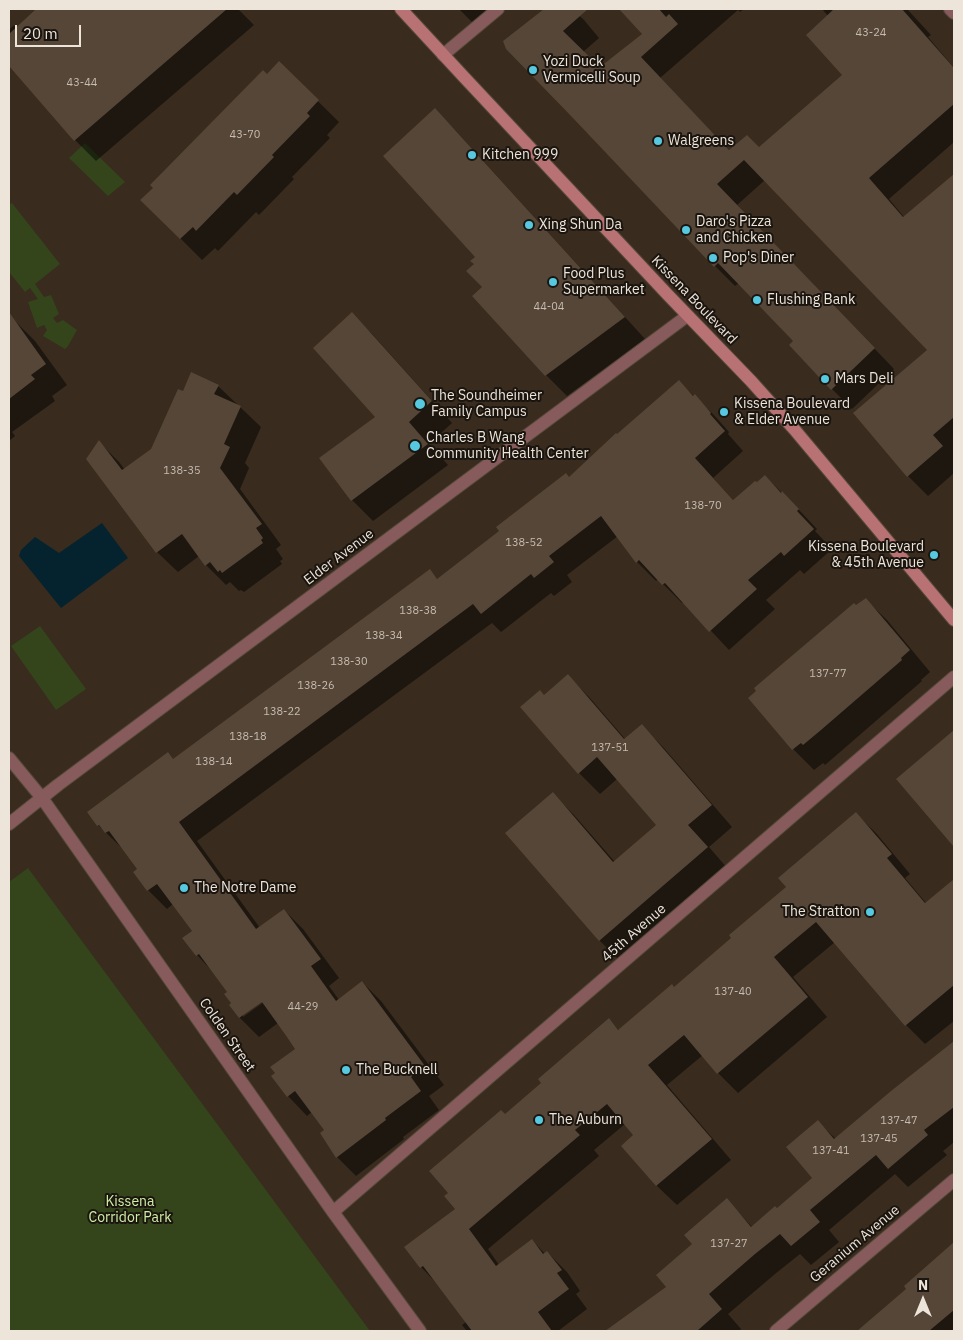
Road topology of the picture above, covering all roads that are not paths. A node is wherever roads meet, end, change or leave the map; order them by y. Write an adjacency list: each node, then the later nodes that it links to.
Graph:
1 (401, 9): 5 (main road, Kissena Boulevard)
2 (498, 9): 5 (street)
3 (950, 9): 4 (street)
4 (954, 13)
5 (444, 55): 6 (main road, Kissena Boulevard)
6 (687, 316): 7 (main road, Kissena Boulevard); 10 (street, Elder Avenue)
7 (954, 620)
8 (954, 677): 13 (street, 45th Avenue)
9 (9, 758): 10 (street, Colden Street)
10 (42, 798): 11 (street, Elder Avenue); 13 (street, Colden Street)
11 (9, 824)
12 (954, 1180): 15 (street, Geranium Avenue)
13 (333, 1212): 14 (street, Colden Street)
14 (420, 1331)
15 (776, 1331)

